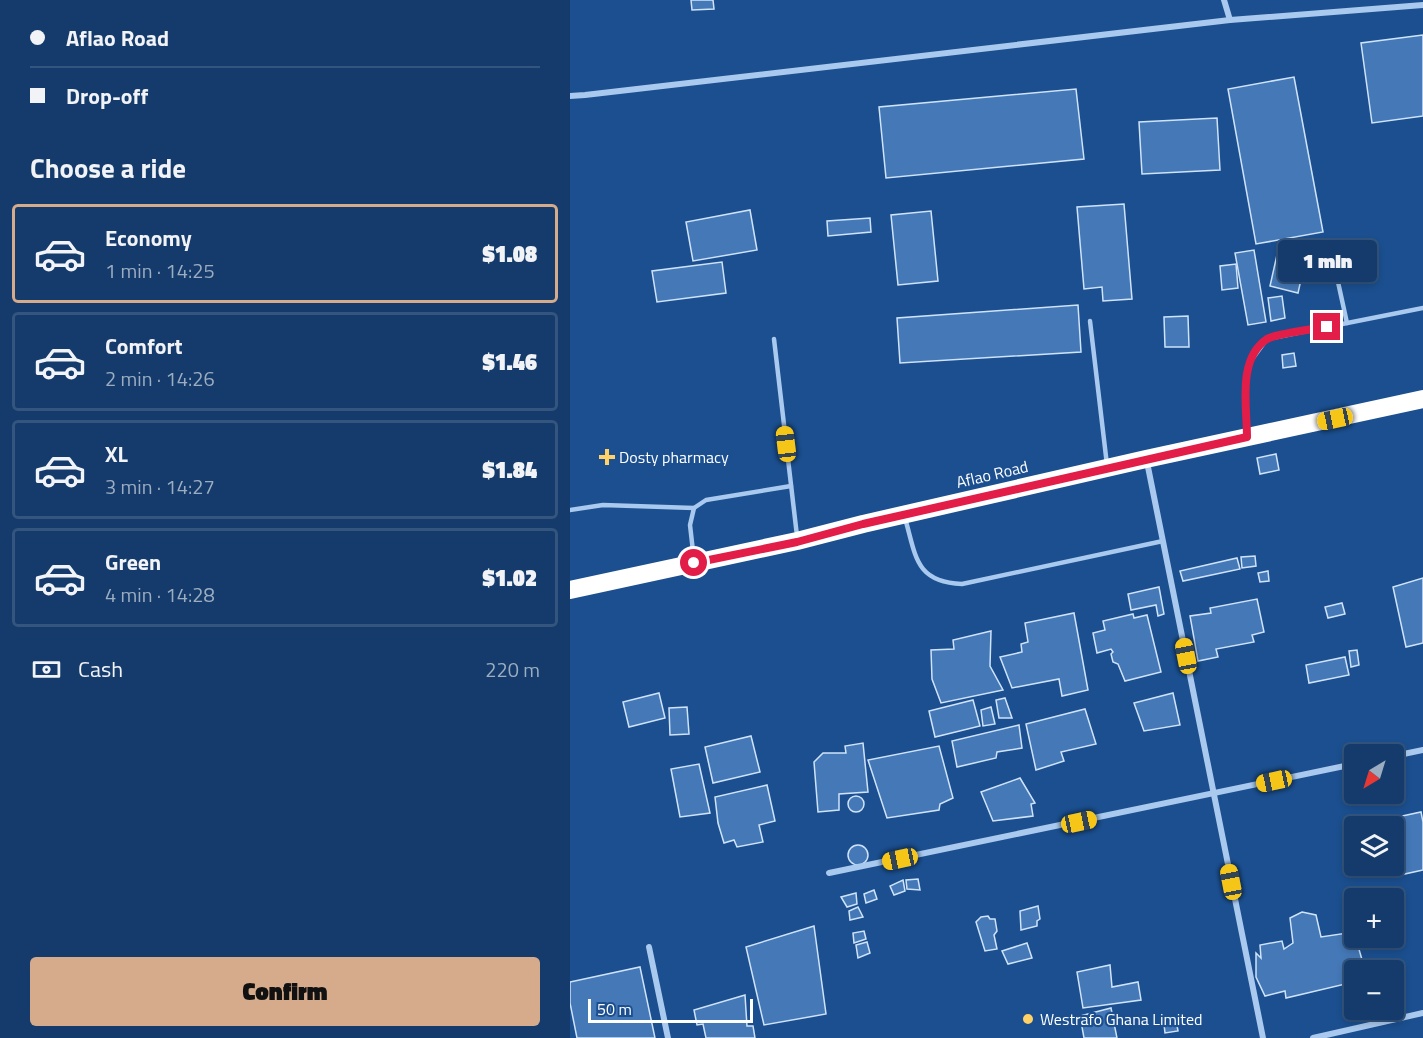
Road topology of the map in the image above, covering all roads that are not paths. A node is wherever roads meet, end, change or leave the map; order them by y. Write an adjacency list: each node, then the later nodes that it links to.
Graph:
1 (1224, 0): 3 (street)
2 (1423, 5): 3 (street)
3 (1230, 20): 4 (street)
4 (570, 96)
5 (1329, 241): 8 (lane)
6 (1423, 308): 8 (lane)
7 (1090, 321): 13 (lane)
8 (1347, 323): 11 (lane)
9 (774, 339): 14 (lane)
10 (1423, 399): 11 (highway, Aflao Road)
11 (1247, 437): 12 (highway, Aflao Road)
12 (1146, 459): 13 (highway, Aflao Road); 18 (street)
13 (1107, 468): 17 (highway, Aflao Road)
14 (791, 486): 15 (lane); 19 (lane)
15 (694, 508): 16 (lane); 20 (lane)
16 (570, 510)
17 (904, 514): 18 (lane); 19 (highway, Aflao Road)
18 (1163, 541): 25 (street)
19 (797, 542): 20 (highway, Aflao Road)
20 (694, 563): 21 (highway, Aflao Road)
21 (570, 590)
22 (1423, 750): 23 (street)
23 (1404, 754)
24 (1344, 766): 25 (street)
25 (1213, 794): 26 (street); 30 (street)
26 (829, 873)
27 (649, 947): 29 (street)
28 (1423, 1014): 31 (street)
29 (668, 1038)
30 (1263, 1038)
31 (1313, 1038)

